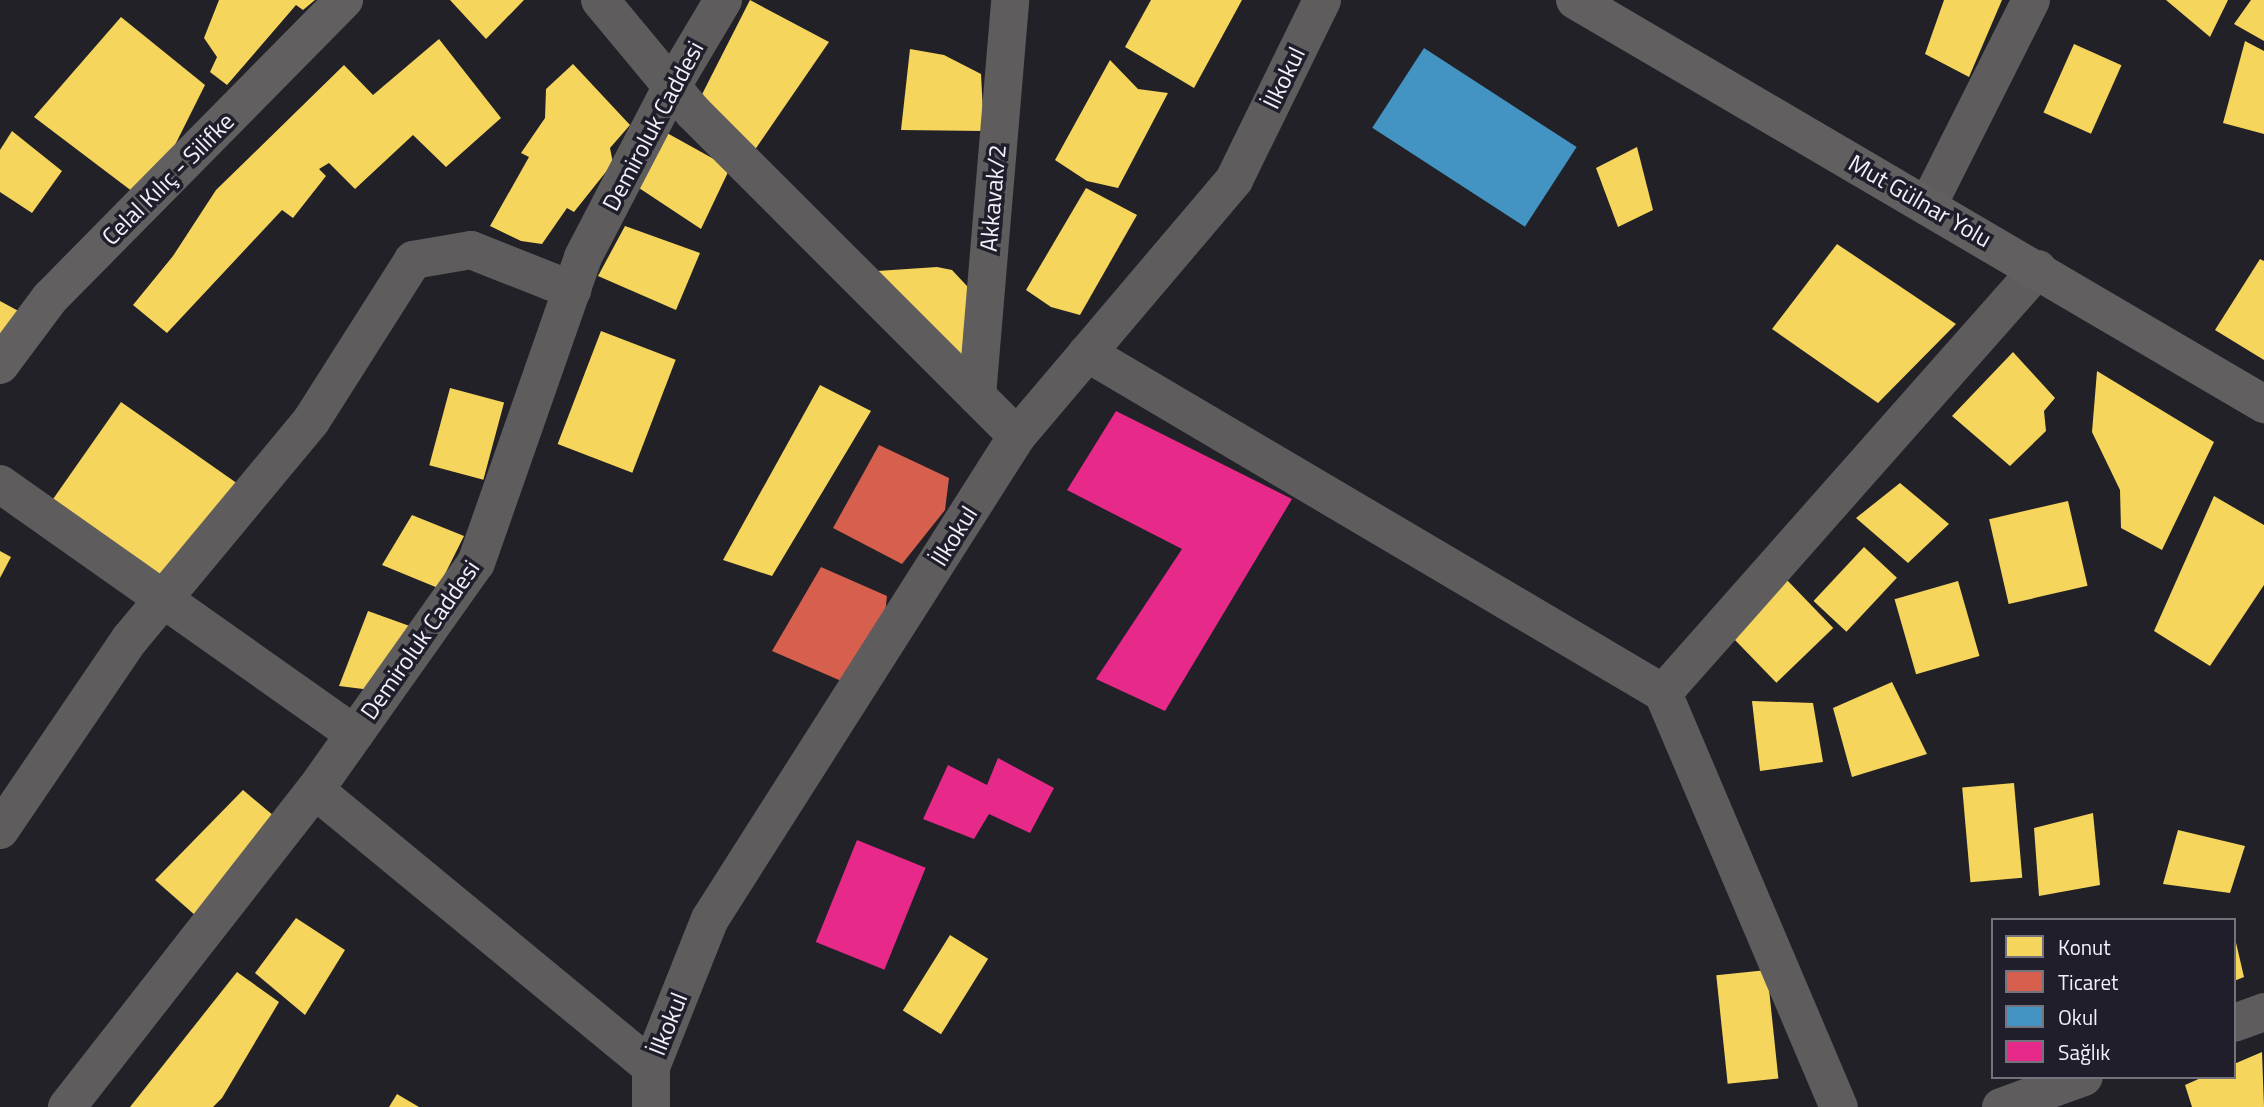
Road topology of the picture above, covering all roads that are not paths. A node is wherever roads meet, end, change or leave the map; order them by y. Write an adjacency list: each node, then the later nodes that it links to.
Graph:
1 (344, 0): 13 (main road, Celal Kılıç - Silifke)
2 (600, 0): 8 (street)
3 (723, 0): 8 (street, Demiroluk Caddesi)
4 (1010, 0): 14 (street, Akkavak/2)
5 (1322, 0): 12 (street, İlkokul)
6 (1575, 0): 9 (main road, Mut Gülnar Yolu)
7 (2031, 0): 9 (street)
8 (672, 86): 11 (street, Demiroluk Caddesi); 14 (street)
9 (1928, 205): 10 (main road, Mut Gülnar Yolu)
10 (2038, 269): 15 (main road, Mut Gülnar Yolu); 19 (street)
11 (572, 289): 18 (street); 20 (street, Demiroluk Caddesi)
12 (1087, 354): 16 (street, İlkokul); 19 (street)
13 (0, 365)
14 (977, 396): 16 (street)
15 (2264, 404)
16 (1017, 436): 25 (street, İlkokul)
17 (0, 484): 18 (street)
18 (163, 600): 20 (street); 22 (street)
19 (1662, 693): 29 (street)
20 (355, 734): 21 (street, Demiroluk Caddesi)
21 (315, 790): 25 (street); 27 (street, Demiroluk Caddesi)
22 (0, 830)
23 (2264, 1012): 24 (street)
24 (2236, 1022)
25 (651, 1066): 28 (street, İlkokul)
26 (2078, 1079): 30 (street)
27 (68, 1107)
28 (651, 1107)
29 (1839, 1107)
30 (2001, 1107)

